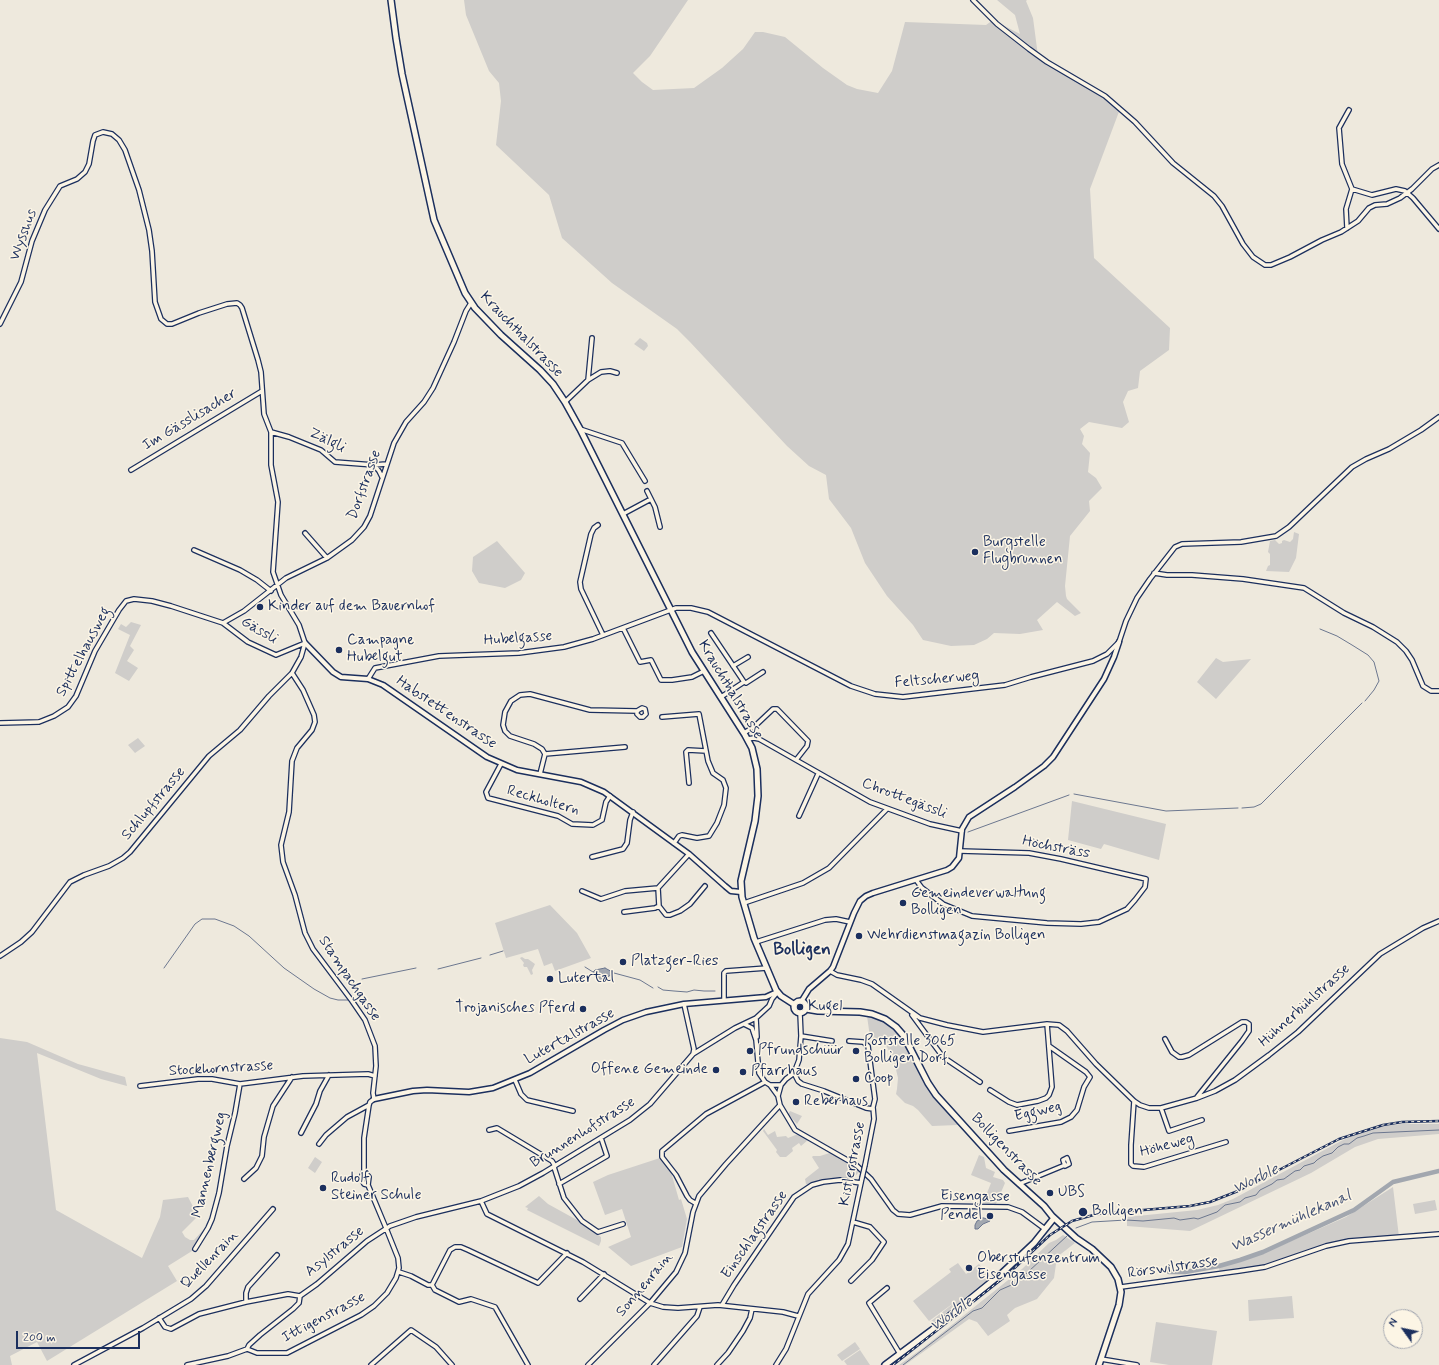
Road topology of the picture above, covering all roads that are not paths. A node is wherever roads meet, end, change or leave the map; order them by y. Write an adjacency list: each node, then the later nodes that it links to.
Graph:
1 (391, 0): 9 (main road, Krauchthalstrasse)
2 (973, 0): 7 (street)
3 (1349, 110): 5 (street)
4 (1439, 164): 6 (street)
5 (1352, 189): 6 (street); 7 (street)
6 (1408, 192): 7 (street); 8 (street)
7 (1347, 228)
8 (1439, 229)
9 (471, 304): 15 (main road, Krauchthalstrasse); 19 (street, Dorfstrasse)
10 (0, 324): 14 (street, Wysshus)
11 (592, 338): 13 (street)
12 (617, 373): 13 (street)
13 (588, 380): 15 (street)
14 (262, 391): 18 (street); 21 (street, Im Gässlisacher)
15 (565, 402): 17 (main road, Krauchthalstrasse)
16 (1439, 416): 32 (street)
17 (580, 429): 23 (street); 26 (main road, Krauchthalstrasse)
18 (271, 432): 20 (street, Zälgli); 33 (street)
19 (386, 464): 20 (street, Zälgli); 22 (street, Dorfstrasse)
20 (374, 465): 22 (street)
21 (131, 470)
22 (382, 477): 31 (street, Dorfstrasse)
23 (645, 480)
24 (647, 491): 25 (street)
25 (651, 499): 26 (street); 28 (street)
26 (623, 514): 35 (main road, Krauchthalstrasse)
27 (598, 526): 39 (street)
28 (660, 527)
29 (305, 533): 31 (street)
30 (194, 550): 34 (street)
31 (327, 558): 33 (street, Dorfstrasse)
32 (1154, 573): 40 (street); 49 (street)
33 (278, 585): 34 (street); 41 (street)
34 (271, 591): 36 (street)
35 (671, 610): 37 (street, Hubelgasse); 40 (street, Feltscherweg); 44 (main road, Krauchthalstrasse)
36 (223, 623): 41 (street, Gässli); 53 (street, Spittelhausweg)
37 (623, 628): 39 (street, Hubelgasse); 44 (street)
38 (711, 633): 43 (street)
39 (603, 635): 47 (street, Hubelgasse)
40 (1119, 642): 68 (street)
41 (305, 643): 46 (street, Schlupfstrasse); 47 (street, Habstettenstrasse)
42 (748, 656): 43 (street)
43 (733, 666): 48 (street)
44 (704, 671): 50 (main road, Krauchthalstrasse)
45 (763, 672): 48 (street)
46 (292, 673): 84 (street, Schlupfstrasse); 107 (street, Stampachgasse)
47 (368, 679): 60 (street, Habstettenstrasse)
48 (744, 682): 50 (street)
49 (1439, 691)
50 (721, 697): 54 (main road, Krauchthalstrasse)
51 (637, 711): 58 (street)
52 (662, 717): 57 (street)
53 (0, 723)
54 (744, 733): 55 (main road, Krauchthalstrasse); 59 (street)
55 (748, 740): 59 (street, Chrottegässli); 77 (main road, Krauchthalstrasse)
56 (625, 747): 58 (street)
57 (706, 751): 63 (street); 69 (street)
58 (545, 754): 61 (street)
59 (796, 760): 62 (street, Chrottegässli)
60 (501, 764): 61 (street, Habstettenstrasse); 64 (street, Reckholtern)
61 (540, 774): 64 (street, Habstettenstrasse)
62 (818, 774): 65 (street, Chrottegässli); 67 (street)
63 (690, 783)
64 (610, 796): 66 (street, Habstettenstrasse)
65 (887, 809): 68 (street, Chrottegässli); 78 (street)
66 (633, 812): 69 (street, Habstettenstrasse); 72 (street)
67 (799, 816)
68 (962, 831): 70 (street)
69 (674, 843): 71 (street, Habstettenstrasse)
70 (960, 852): 73 (street); 73 (street, Höchsträss)
71 (689, 854): 75 (street); 77 (street, Habstettenstrasse)
72 (592, 857)
73 (916, 880): 82 (street)
74 (705, 886): 79 (street)
75 (658, 888): 76 (street); 79 (street)
76 (582, 891)
77 (741, 892): 78 (main road)
78 (744, 903): 83 (main road)
79 (659, 906): 80 (street)
80 (624, 912)
81 (1439, 921): 118 (street, Hühnerbühlstrasse)
82 (850, 922): 83 (street); 86 (street)
83 (756, 942): 85 (main road)
84 (0, 956)
85 (767, 968): 87 (main road); 88 (street)
86 (830, 971): 89 (street); 93 (street, Hühnerbühlstrasse)
87 (778, 992): 88 (street, Lutertalstrasse); 91 (main road); 95 (street, Brunnenhofstrasse)
88 (724, 1000): 90 (street, Lutertalstrasse)
89 (801, 1002): 91 (main road); 92 (main road)
90 (684, 1004): 104 (street); 109 (street, Lutertalstrasse)
91 (795, 1005): 94 (main road)
92 (806, 1009): 94 (main road); 139 (main road, Bolligenstrasse)
93 (909, 1011): 97 (street, Hühnerbühlstrasse); 111 (street)
94 (800, 1013): 98 (street)
95 (756, 1018): 96 (street, Brunnenhofstrasse); 100 (street)
96 (744, 1024): 100 (street); 104 (street, Brunnenhofstrasse)
97 (1047, 1024): 103 (street, Eggweg); 120 (street, Hühnerbühlstrasse)
98 (801, 1036): 101 (street); 105 (street)
99 (1165, 1039): 118 (street)
100 (756, 1040): 110 (street)
101 (832, 1041)
102 (849, 1041): 124 (street, Kistlerstrasse)
103 (1049, 1046): 116 (street, Eggweg); 128 (street, Eggweg)
104 (693, 1054): 130 (street, Brunnenhofstrasse)
105 (794, 1073): 114 (street); 124 (street)
106 (329, 1075): 107 (street, Stockhornstrasse); 108 (street, Stockhornstrasse); 129 (street)
107 (375, 1076): 119 (street, Stampachgasse)
108 (292, 1077): 112 (street, Stockhornstrasse); 136 (street)
109 (514, 1080): 119 (street, Lutertalstrasse); 125 (street)
110 (765, 1082): 113 (street); 142 (street)
111 (980, 1082)
112 (240, 1084): 115 (street, Stockhornstrasse); 150 (street, Mannenbergweg)
113 (770, 1085): 114 (street); 117 (street)
114 (781, 1085): 117 (street)
115 (140, 1086)
116 (990, 1090)
117 (778, 1096): 122 (street)
118 (1197, 1098): 123 (street, Hühnerbühlstrasse)
119 (374, 1099): 121 (street)
120 (1134, 1101): 123 (street, Hühnerbühlstrasse); 131 (street, Höheweg)
121 (369, 1105): 132 (street); 135 (street)
122 (780, 1105): 142 (street, Sonnenrain); 148 (street, Eisengasse)
123 (1161, 1108): 126 (street)
124 (873, 1109): 138 (street, Kistlerstrasse, bridge)
125 (573, 1111)
126 (1202, 1120)
127 (489, 1130): 134 (street)
128 (1009, 1131)
129 (301, 1133)
130 (600, 1138): 134 (street, Brunnenhofstrasse); 137 (street)
131 (1226, 1142)
132 (319, 1144)
133 (1065, 1165): 139 (street)
134 (554, 1166): 137 (street); 141 (street, Brunnenhofstrasse)
135 (364, 1171): 140 (street); 140 (street)
136 (244, 1179)
137 (559, 1184): 146 (street)
138 (861, 1184): 145 (street, Kistlerstrasse); 163 (street, Einschlagstrasse)
139 (1019, 1184): 144 (main road, Bolligenstrasse)
140 (368, 1185): 147 (street)
141 (481, 1201): 147 (street, Brunnenhofstrasse); 151 (street)
142 (696, 1203): 162 (street, Sonnenrain)
143 (273, 1209): 167 (street, Quellenrain)
144 (1054, 1218): 148 (main road); 157 (main road, Bolligenstrasse)
145 (853, 1222): 155 (street, Kistlerstrasse); 166 (street, Kistlerstrasse)
146 (623, 1224)
147 (386, 1228): 153 (street); 159 (street, Asylstrasse)
148 (1045, 1229): 169 (main road)
149 (1439, 1234): 157 (street, Rörswilstrasse)
150 (195, 1249)
151 (567, 1253): 154 (street); 156 (street)
152 (277, 1255): 161 (street)
153 (399, 1272): 156 (street); 168 (street, Ittigenstrasse)
154 (604, 1274): 160 (street); 162 (street)
155 (851, 1280)
156 (432, 1285): 175 (street)
157 (1121, 1287): 170 (main road)
158 (887, 1288): 169 (street)
159 (300, 1296): 161 (street); 168 (street)
160 (580, 1299)
161 (246, 1302): 167 (street)
162 (650, 1303): 164 (street); 176 (street, Sonnenrain)
163 (722, 1305): 164 (street); 165 (street)
164 (700, 1307): 177 (street)
165 (752, 1309): 166 (street); 178 (street)
166 (798, 1316): 179 (street, Kistlerstrasse)
167 (160, 1318): 171 (street, Quellenrain)
168 (247, 1349): 172 (street)
169 (900, 1354): 180 (main road)
170 (1101, 1359): 181 (main road); 182 (street)
171 (74, 1365)
172 (187, 1365)
173 (371, 1365): 174 (street)
174 (452, 1365)
175 (528, 1365)
176 (588, 1365)
177 (654, 1365)
178 (717, 1365)
179 (776, 1365)
180 (885, 1365)
181 (1099, 1365)
182 (1138, 1365)

